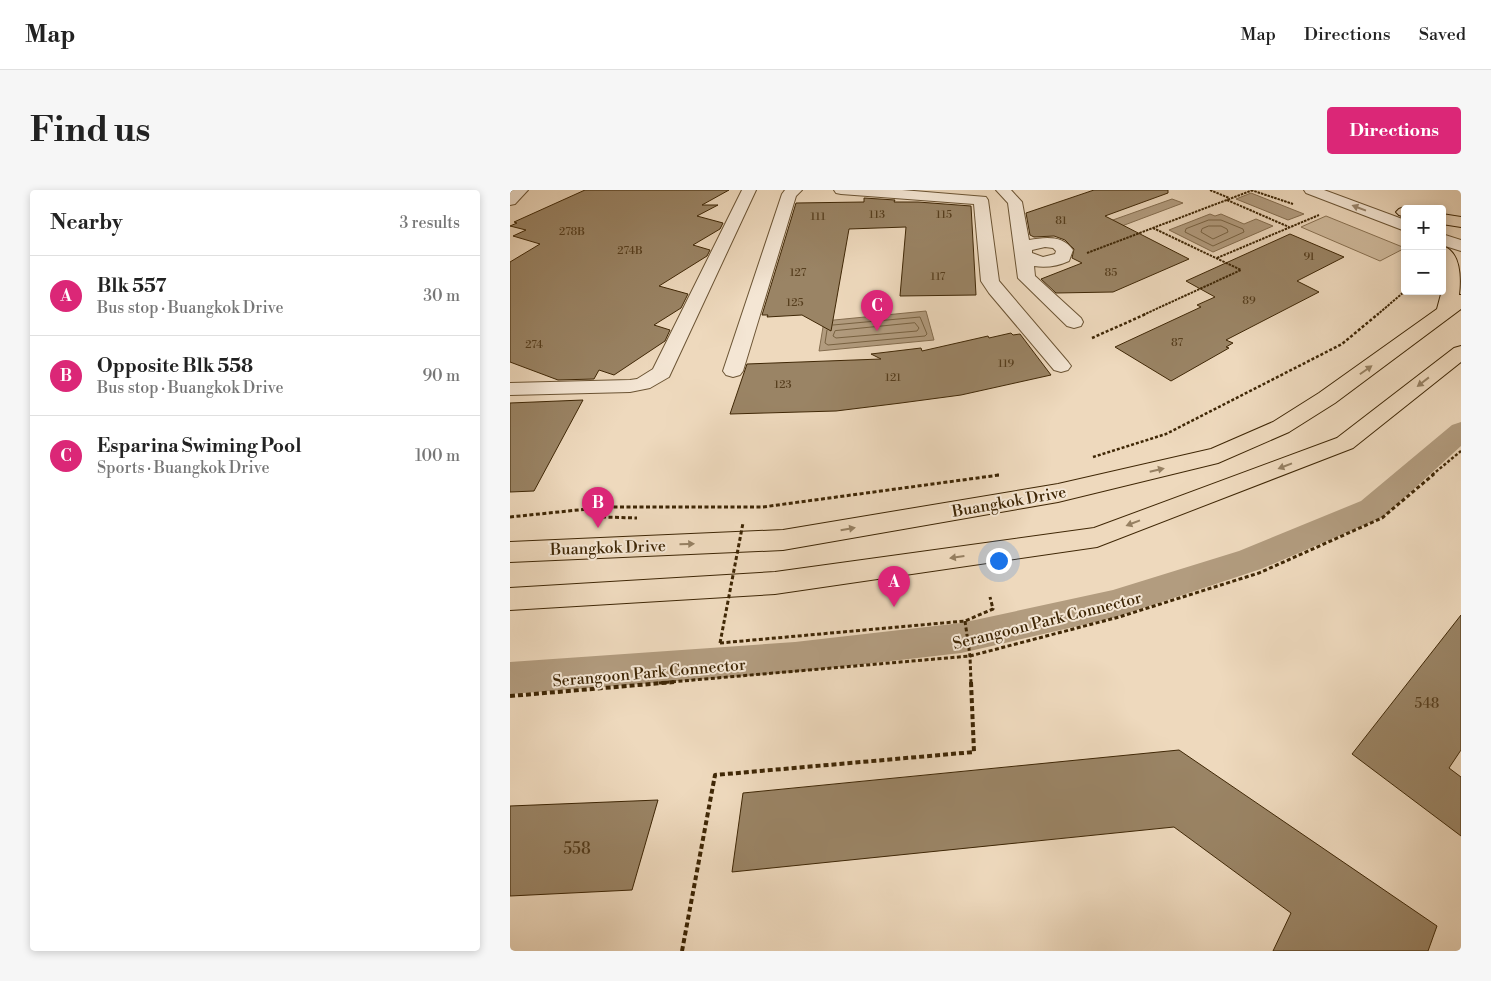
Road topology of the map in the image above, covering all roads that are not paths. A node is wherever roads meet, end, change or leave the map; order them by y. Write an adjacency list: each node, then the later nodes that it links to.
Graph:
1 (521, 190): 11 (street)
2 (749, 190): 28 (street)
3 (795, 190): 27 (street)
4 (841, 190): 8 (street)
5 (1003, 190): 10 (street)
6 (1311, 190): 12 (street, one-way to 6)
7 (1344, 190): 13 (street)
8 (863, 191): 9 (street)
9 (887, 191): 26 (street)
10 (1020, 197): 20 (street)
11 (510, 201)
12 (1401, 215)
13 (1401, 215)
14 (1446, 220): 15 (main road)
15 (1461, 222)
16 (1446, 227): 17 (street)
17 (1461, 232)
18 (1446, 240): 19 (street)
19 (1461, 246)
20 (1023, 252): 22 (street); 24 (street)
21 (1446, 256): 23 (main road)
22 (1063, 257)
23 (1453, 306): 29 (main road, Buangkok Drive, one-way to 23)
24 (1074, 322)
25 (1461, 352): 30 (main road, one-way to 30)
26 (1061, 366)
27 (733, 371)
28 (510, 389)
29 (510, 552)
30 (510, 599)

